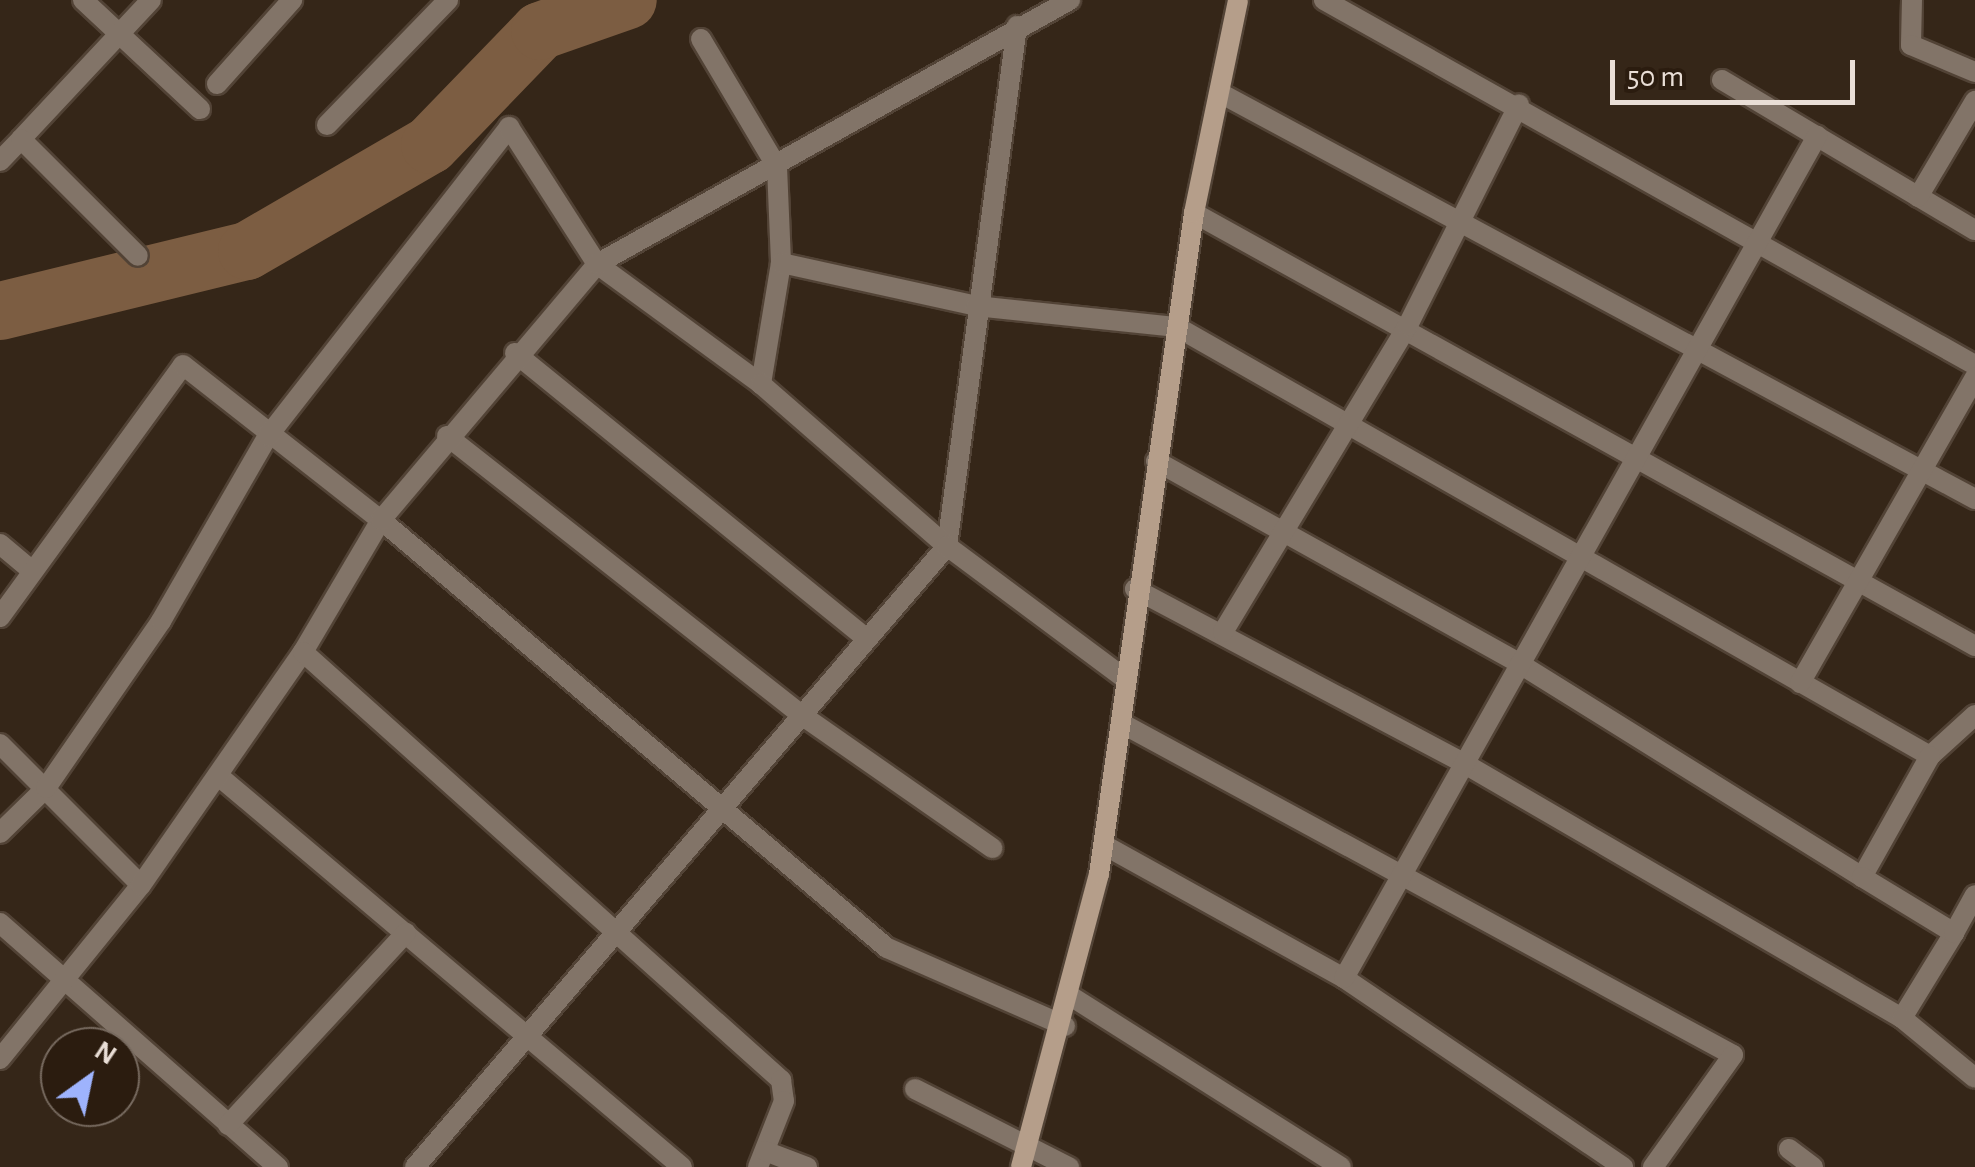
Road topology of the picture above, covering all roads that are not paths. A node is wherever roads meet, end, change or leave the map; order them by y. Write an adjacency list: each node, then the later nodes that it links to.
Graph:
1 (83, 0): 10 (street)
2 (151, 0): 10 (street)
3 (292, 0): 14 (street)
4 (1070, 0): 9 (street)
5 (1238, 0): 15 (street)
6 (1324, 0): 17 (street)
7 (1912, 0): 12 (street)
8 (438, 3): 19 (street)
9 (1016, 26): 23 (street); 32 (street)
10 (119, 34): 18 (street); 21 (street)
11 (700, 39): 23 (street)
12 (1975, 72)
13 (1722, 80): 20 (street)
14 (217, 84)
15 (1220, 93): 25 (street); 26 (street)
16 (1975, 101): 24 (street)
17 (1519, 104): 26 (street); 28 (street)
18 (200, 109)
19 (327, 126)
20 (1817, 136): 24 (street); 28 (street)
21 (21, 139): 22 (street); 29 (street)
22 (0, 161)
23 (777, 166): 30 (street); 31 (street)
24 (1918, 196): 27 (street)
25 (1194, 214): 33 (street); 34 (street)
26 (1456, 220): 33 (street); 35 (street)
27 (1975, 230)
28 (1756, 240): 35 (street); 37 (street)
29 (138, 256)
30 (782, 263): 32 (street); 39 (street)
31 (597, 264): 36 (street); 39 (street); 41 (street)
32 (976, 306): 34 (street); 50 (street)
33 (1408, 325): 40 (street); 43 (street)
34 (1177, 328): 40 (street); 44 (street)
35 (1693, 347): 43 (street); 45 (street)
36 (515, 353): 42 (street); 57 (street)
37 (1975, 366)
38 (1975, 378): 45 (street)
39 (761, 384): 50 (street)
40 (1345, 426): 48 (street); 51 (street)
41 (268, 436): 47 (street); 52 (street); 70 (street)
42 (447, 436): 47 (street); 64 (street)
43 (1636, 453): 51 (street); 53 (street)
44 (1156, 460): 48 (street); 54 (street)
45 (1924, 472): 46 (street); 53 (street)
46 (1975, 500)
47 (381, 520): 59 (street); 71 (street)
48 (1286, 530): 56 (street); 60 (street)
49 (0, 544): 52 (street)
50 (948, 546): 57 (street); 61 (street)
51 (1579, 557): 60 (street); 62 (street)
52 (31, 570): 55 (street)
53 (1866, 580): 58 (street); 62 (street)
54 (1134, 589): 56 (street); 61 (street)
55 (0, 617)
56 (1223, 632): 68 (street)
57 (864, 637): 64 (street)
58 (1975, 646)
59 (303, 652): 69 (street); 81 (street)
60 (1520, 664): 68 (street); 76 (street)
61 (1124, 678): 65 (street)
62 (1800, 683): 67 (street)
63 (1975, 715): 67 (street)
64 (803, 716): 71 (street); 74 (street)
65 (1121, 722): 73 (street); 75 (street)
66 (0, 744): 70 (street)
67 (1930, 756): 76 (street)
68 (1464, 764): 75 (street); 86 (street)
69 (221, 778): 77 (street); 80 (street)
70 (46, 788): 72 (street); 77 (street)
71 (718, 811): 81 (street); 87 (street)
72 (0, 832)
73 (1104, 845): 83 (street); 85 (street)
74 (992, 848)
75 (1408, 874): 83 (street); 104 (street)
76 (1862, 877): 82 (street)
77 (141, 885): 84 (street)
78 (1975, 895): 82 (street)
79 (0, 923): 84 (street)
80 (406, 932): 88 (street); 92 (street)
81 (618, 932): 88 (street); 95 (street)
82 (1954, 933): 86 (street)
83 (1344, 978): 103 (street)
84 (64, 981): 89 (street); 92 (street)
85 (1072, 997): 87 (street); 102 (street)
86 (1902, 1018): 90 (street)
87 (1065, 1026): 93 (street)
88 (526, 1040): 97 (street); 98 (street)
89 (0, 1059)
90 (1975, 1078)
91 (915, 1089): 93 (street)
92 (228, 1125): 96 (street)
93 (1027, 1141): 100 (street); 101 (street)
94 (1789, 1149): 105 (street)
95 (762, 1159): 99 (street)
96 (278, 1167)
97 (415, 1167)
98 (682, 1167)
99 (807, 1167)
100 (1021, 1167)
101 (1069, 1167)
102 (1341, 1167)
103 (1623, 1167)
104 (1653, 1167)
105 (1813, 1167)

